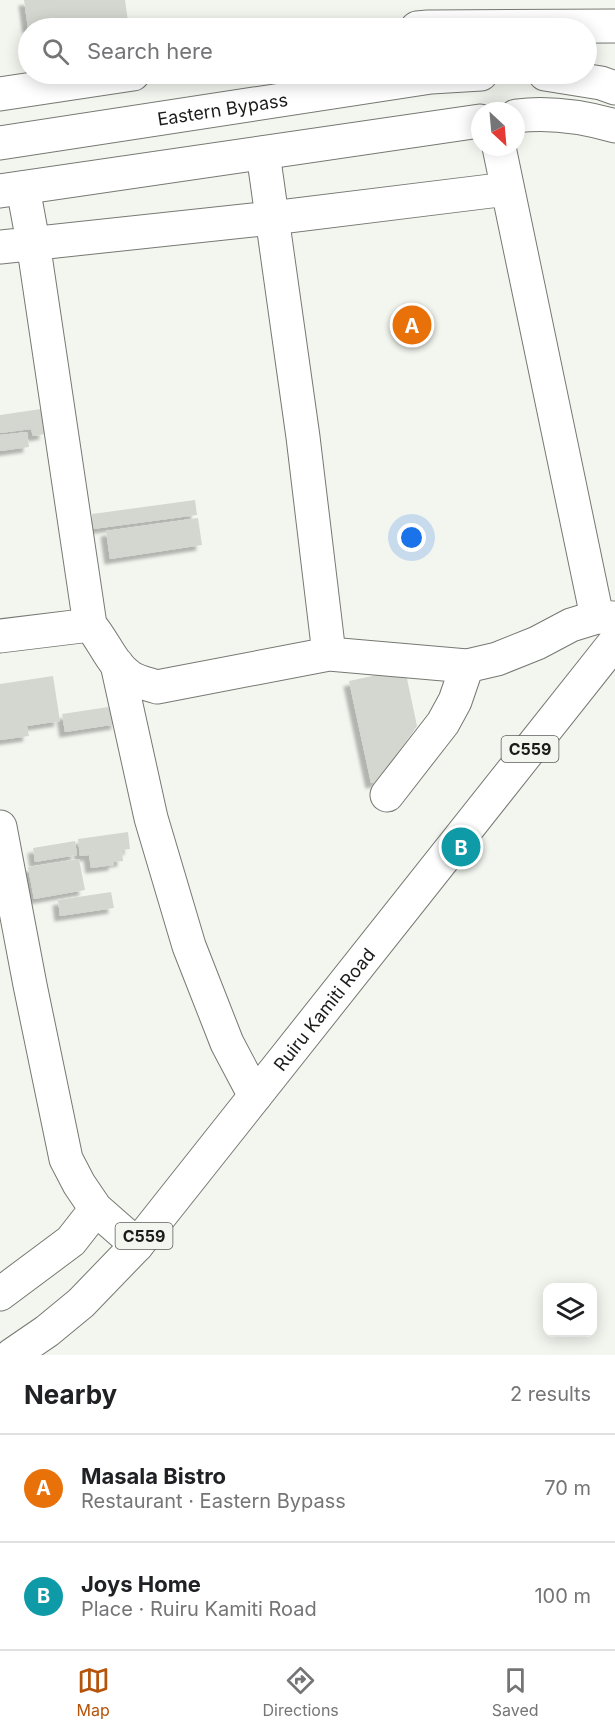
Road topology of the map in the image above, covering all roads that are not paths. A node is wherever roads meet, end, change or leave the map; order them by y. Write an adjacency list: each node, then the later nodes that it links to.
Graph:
1 (597, 26): 2 (street)
2 (615, 26)
3 (597, 82): 6 (street)
4 (66, 84): 7 (street)
5 (374, 84): 11 (street, Eastern Bypass)
6 (615, 88)
7 (0, 94)
8 (525, 115): 10 (street)
9 (471, 122): 12 (street)
10 (615, 126)
11 (0, 143)
12 (263, 153): 14 (street); 16 (street)
13 (501, 156): 15 (street)
14 (11, 189): 17 (street)
15 (507, 189): 16 (street); 20 (street)
16 (272, 218): 17 (street); 22 (street)
17 (33, 242): 18 (street); 19 (street)
18 (0, 247)
19 (90, 625): 21 (street); 23 (street)
20 (609, 625): 24 (street); 27 (street, Ruiru Kamiti Road / C559)
21 (0, 636)
22 (329, 654): 23 (street); 24 (street)
23 (117, 664): 27 (street)
24 (467, 666): 25 (street)
25 (387, 795)
26 (0, 827): 28 (street)
27 (255, 1096): 29 (street, Ruiru Kamiti Road / C559)
28 (96, 1209): 29 (street); 30 (street)
29 (137, 1245): 31 (street, Ruiru Kamiti Road / C559)
30 (0, 1294)
31 (12, 1355)

